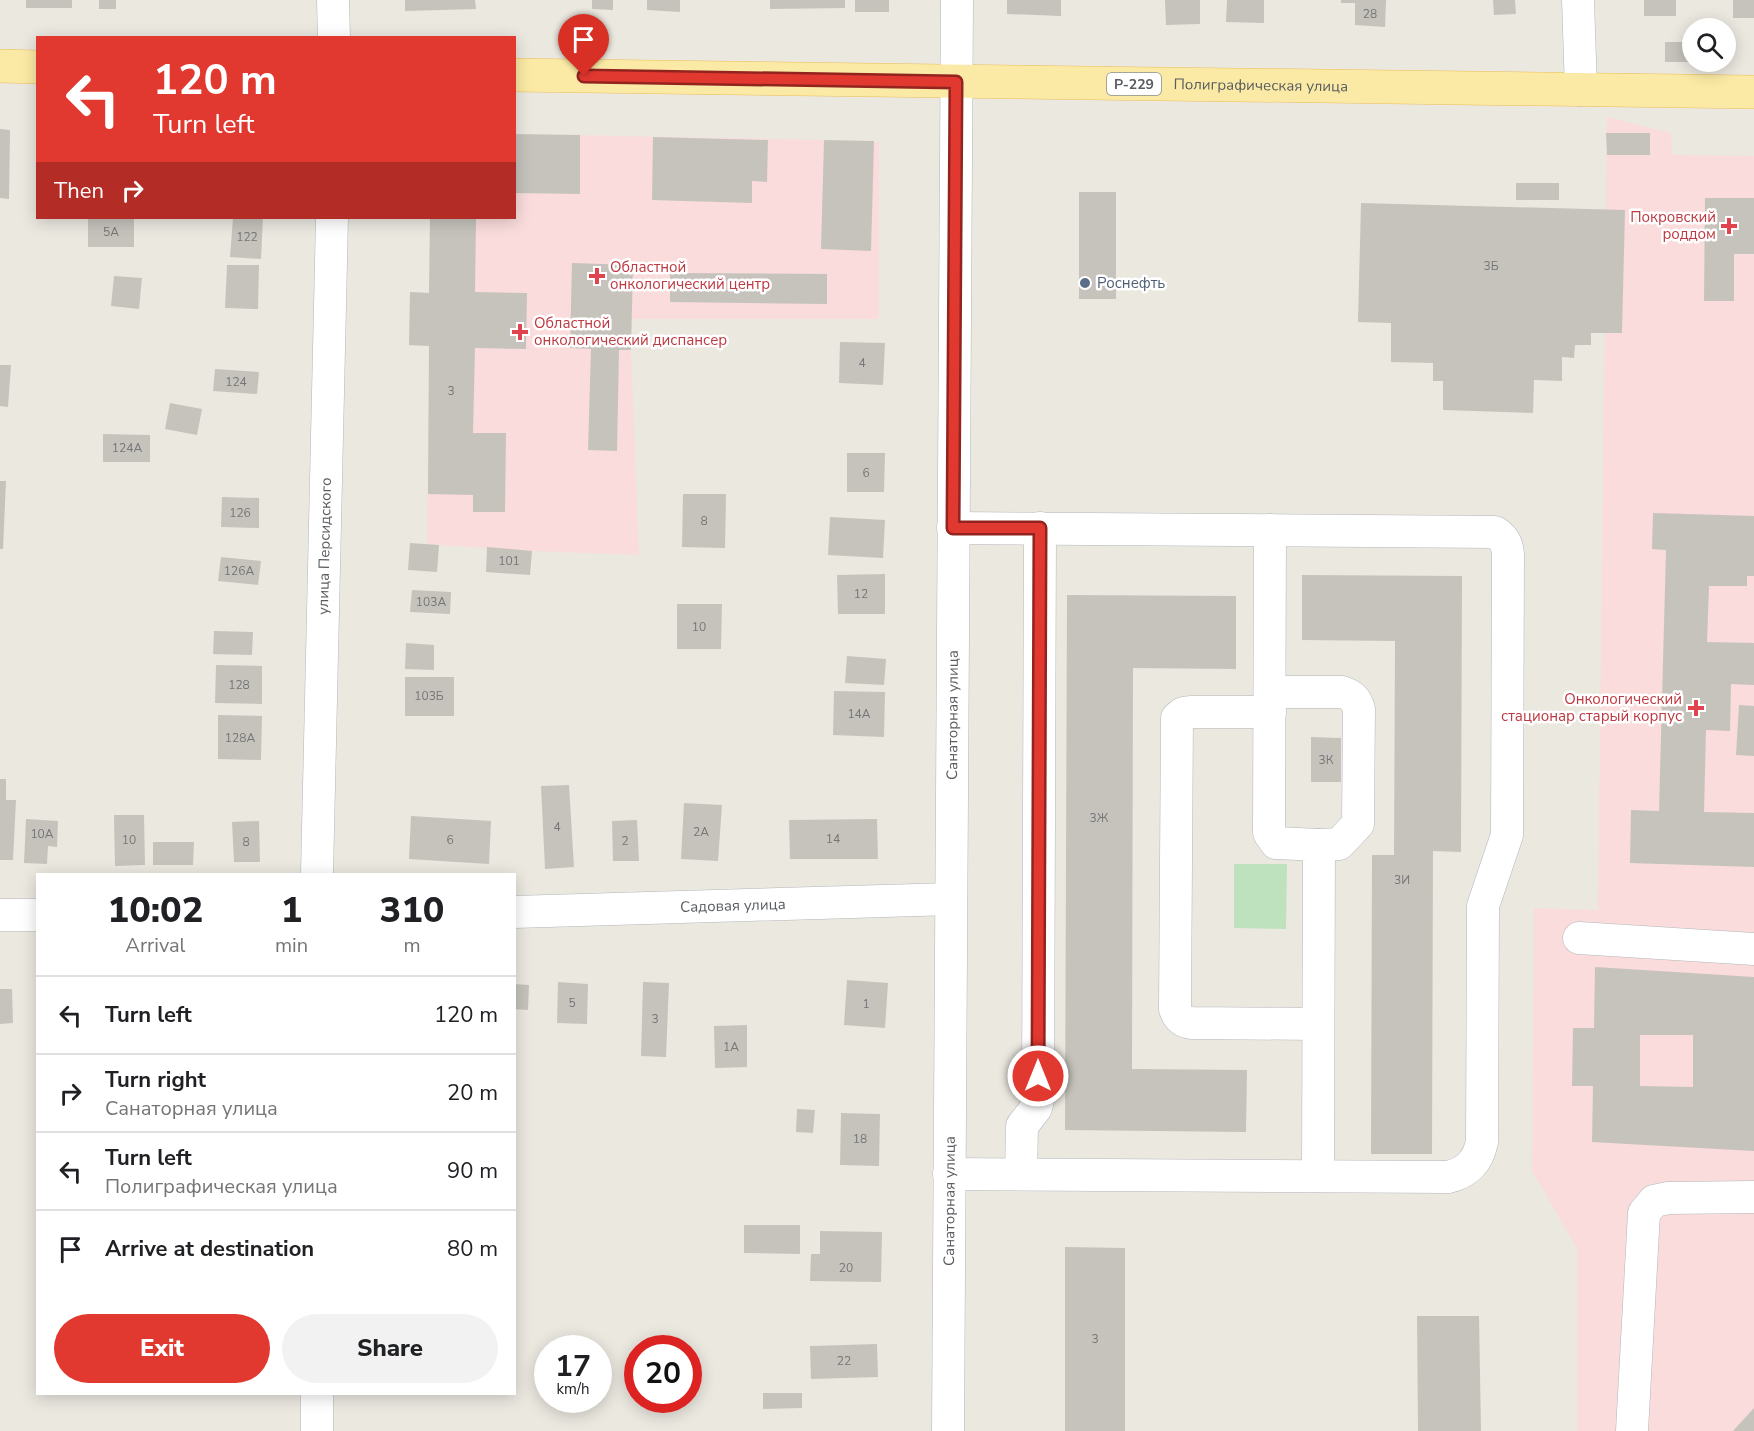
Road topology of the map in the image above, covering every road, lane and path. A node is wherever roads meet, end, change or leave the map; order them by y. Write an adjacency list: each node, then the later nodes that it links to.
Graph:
1 (333, 0): 4 (street)
2 (957, 0): 8 (street, Санаторная улица)
3 (1578, 0): 9 (street)
4 (334, 36)
5 (0, 66): 6 (main road)
6 (36, 67)
7 (516, 75): 8 (main road, Полиграфическая улица / Р-229)
8 (956, 82): 9 (main road, Полиграфическая улица / Р-229); 12 (street, Санаторная улица)
9 (1581, 90): 10 (main road, Полиграфическая улица / Р-229)
10 (1754, 92)
11 (332, 219): 17 (street, улица Персидского)
12 (953, 528): 13 (street); 18 (street, Санаторная улица)
13 (1040, 528): 14 (street); 26 (street)
14 (1270, 530): 15 (street); 27 (street)
15 (1270, 702): 16 (street); 16 (street); 24 (street)
16 (1319, 845): 24 (street)
17 (317, 873)
18 (951, 900): 19 (street, Садовая улица); 25 (street, Санаторная улица)
19 (516, 912)
20 (0, 915): 21 (street)
21 (36, 915)
22 (1579, 938): 23 (street)
23 (1754, 950)
24 (1318, 1024): 27 (street)
25 (949, 1174): 26 (street); 31 (street, Санаторная улица)
26 (1021, 1174): 27 (street)
27 (1318, 1176)
28 (1754, 1197): 32 (street)
29 (317, 1395): 30 (street)
30 (317, 1431)
31 (948, 1431)
32 (1632, 1431)

